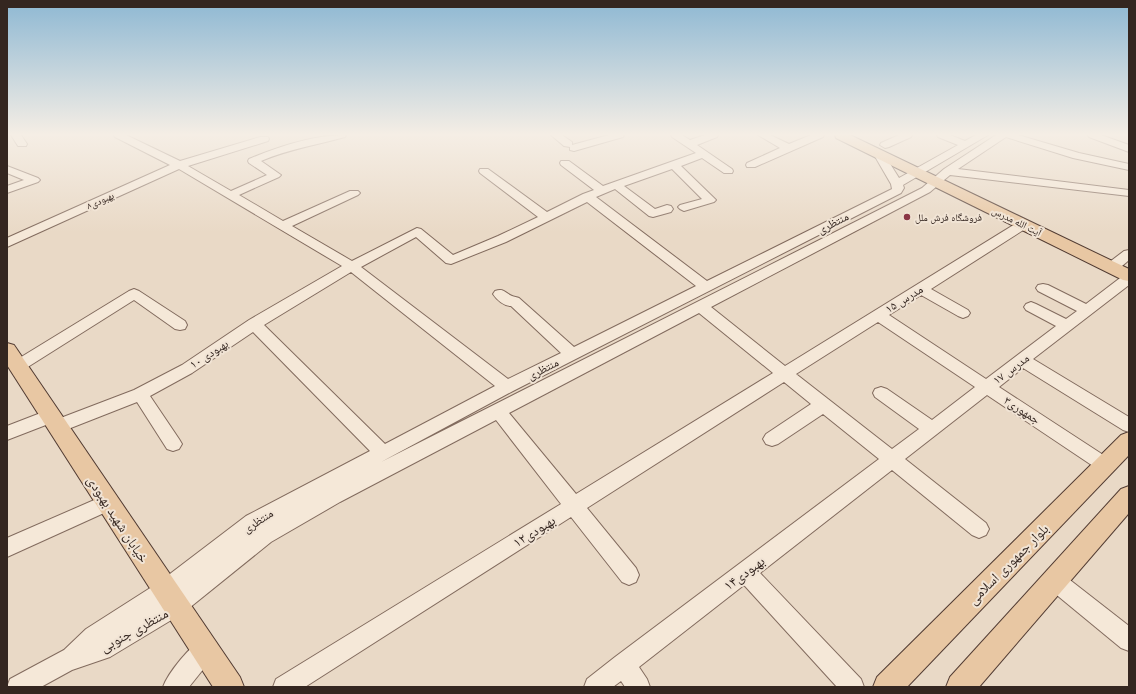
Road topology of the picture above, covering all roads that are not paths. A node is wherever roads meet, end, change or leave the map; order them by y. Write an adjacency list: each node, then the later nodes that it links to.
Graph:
1 (174, 167): 32 (street, بهبودی۸)
2 (183, 167): 23 (street)
3 (263, 167): 23 (street)
4 (571, 167): 20 (street)
5 (667, 167): 18 (street)
6 (676, 167): 25 (street)
7 (723, 167): 14 (street)
8 (890, 167): 17 (street)
9 (911, 167): 15 (main road, آیت الله مدرس)
10 (926, 167): 15 (street)
11 (955, 167): 16 (street, منتظری)
12 (7, 169): 19 (street)
13 (484, 171): 29 (street)
14 (728, 171)
15 (918, 172): 16 (main road, آیت الله مدرس); 17 (street)
16 (943, 176): 22 (street); 28 (street, منتظری); 30 (main road, آیت الله مدرس)
17 (897, 184): 26 (street, منتظری)
18 (616, 185): 20 (street); 27 (street)
19 (7, 190)
20 (602, 190): 24 (street)
21 (354, 193): 31 (street)
22 (1129, 193)
23 (231, 195): 31 (street)
24 (587, 196): 29 (street); 37 (street)
25 (684, 207)
26 (865, 207): 28 (street); 37 (street, منتظری)
27 (667, 209)
28 (879, 215): 41 (street, منتظری)
29 (546, 217): 34 (street, بهبودی ۱۰)
30 (1024, 224): 35 (main road, آیت الله مدرس); 39 (street, مدرس ۱۵)
31 (283, 225): 34 (street)
32 (7, 243)
33 (1129, 254): 35 (street)
34 (352, 266): 46 (street, بهبودی ۱۰); 53 (street)
35 (1112, 267): 36 (main road, آیت الله مدرس)
36 (1129, 277): 43 (street, مدرس ۱۷)
37 (706, 287): 49 (street, منتظری)
38 (1043, 288): 43 (street)
39 (921, 289): 44 (street); 45 (street, مدرس ۱۵)
40 (500, 294): 49 (street)
41 (701, 307): 52 (street); 58 (street, منتظری)
42 (1031, 307): 48 (street)
43 (1087, 310): 48 (street, مدرس ۱۷)
44 (963, 313)
45 (878, 315): 52 (street, مدرس ۱۵); 54 (street, جمهوری۳)
46 (254, 324): 56 (street, بهبودی ۱۰); 66 (street)
47 (180, 325): 50 (street)
48 (1067, 326): 51 (street, مدرس ۱۷)
49 (572, 354): 53 (street, منتظری)
50 (12, 358): 59 (main road, خیابان شهید بهبودی)
51 (1022, 360): 54 (street, مدرس ۱۷); 60 (street)
52 (784, 374): 57 (street); 72 (street, بهبودی۱۲)
53 (507, 387): 66 (street, منتظری)
54 (987, 387): 61 (street, مدرس ۱۷); 68 (street, جمهوری۳)
55 (881, 393): 61 (street)
56 (140, 394): 59 (street, بهبودی ۱۰); 65 (street)
57 (823, 405): 63 (street); 67 (street)
58 (498, 411): 69 (street, منتظری); 72 (street)
59 (54, 421): 62 (street, بهبودی ۱۰); 71 (main road, خیابان شهید بهبودی)
60 (1129, 425)
61 (932, 429): 67 (street, مدرس ۱۷)
62 (7, 433)
63 (772, 439)
64 (1129, 441): 68 (main road, بلوار جمهوری اسلامی)
65 (173, 444)
66 (383, 453): 69 (street, منتظری)
67 (892, 460): 73 (street); 75 (street, بهبودی۱۴)
68 (1105, 465): 89 (main road, بلوار جمهوری اسلامی)
69 (330, 490): 78 (street, منتظری)
70 (1129, 496): 77 (main road)
71 (108, 502): 74 (street); 78 (main road, خیابان شهید بهبودی)
72 (574, 506): 76 (street); 85 (street, بهبودی۱۲)
73 (979, 529)
74 (7, 548)
75 (745, 572): 81 (street, بهبودی۱۴); 88 (street)
76 (629, 575)
77 (1054, 580): 79 (street); 90 (main road)
78 (171, 598): 80 (main road, خیابان شهید بهبودی); 82 (street, منتظری جنوبی)
79 (1129, 640)
80 (205, 650): 83 (street); 84 (main road, خیابان شهید بهبودی)
81 (623, 665): 86 (street, بهبودی۱۴); 87 (street)
82 (18, 687)
83 (174, 687)
84 (230, 687)
85 (284, 687)
86 (595, 687)
87 (639, 687)
88 (853, 687)
89 (887, 687)
90 (960, 687)

